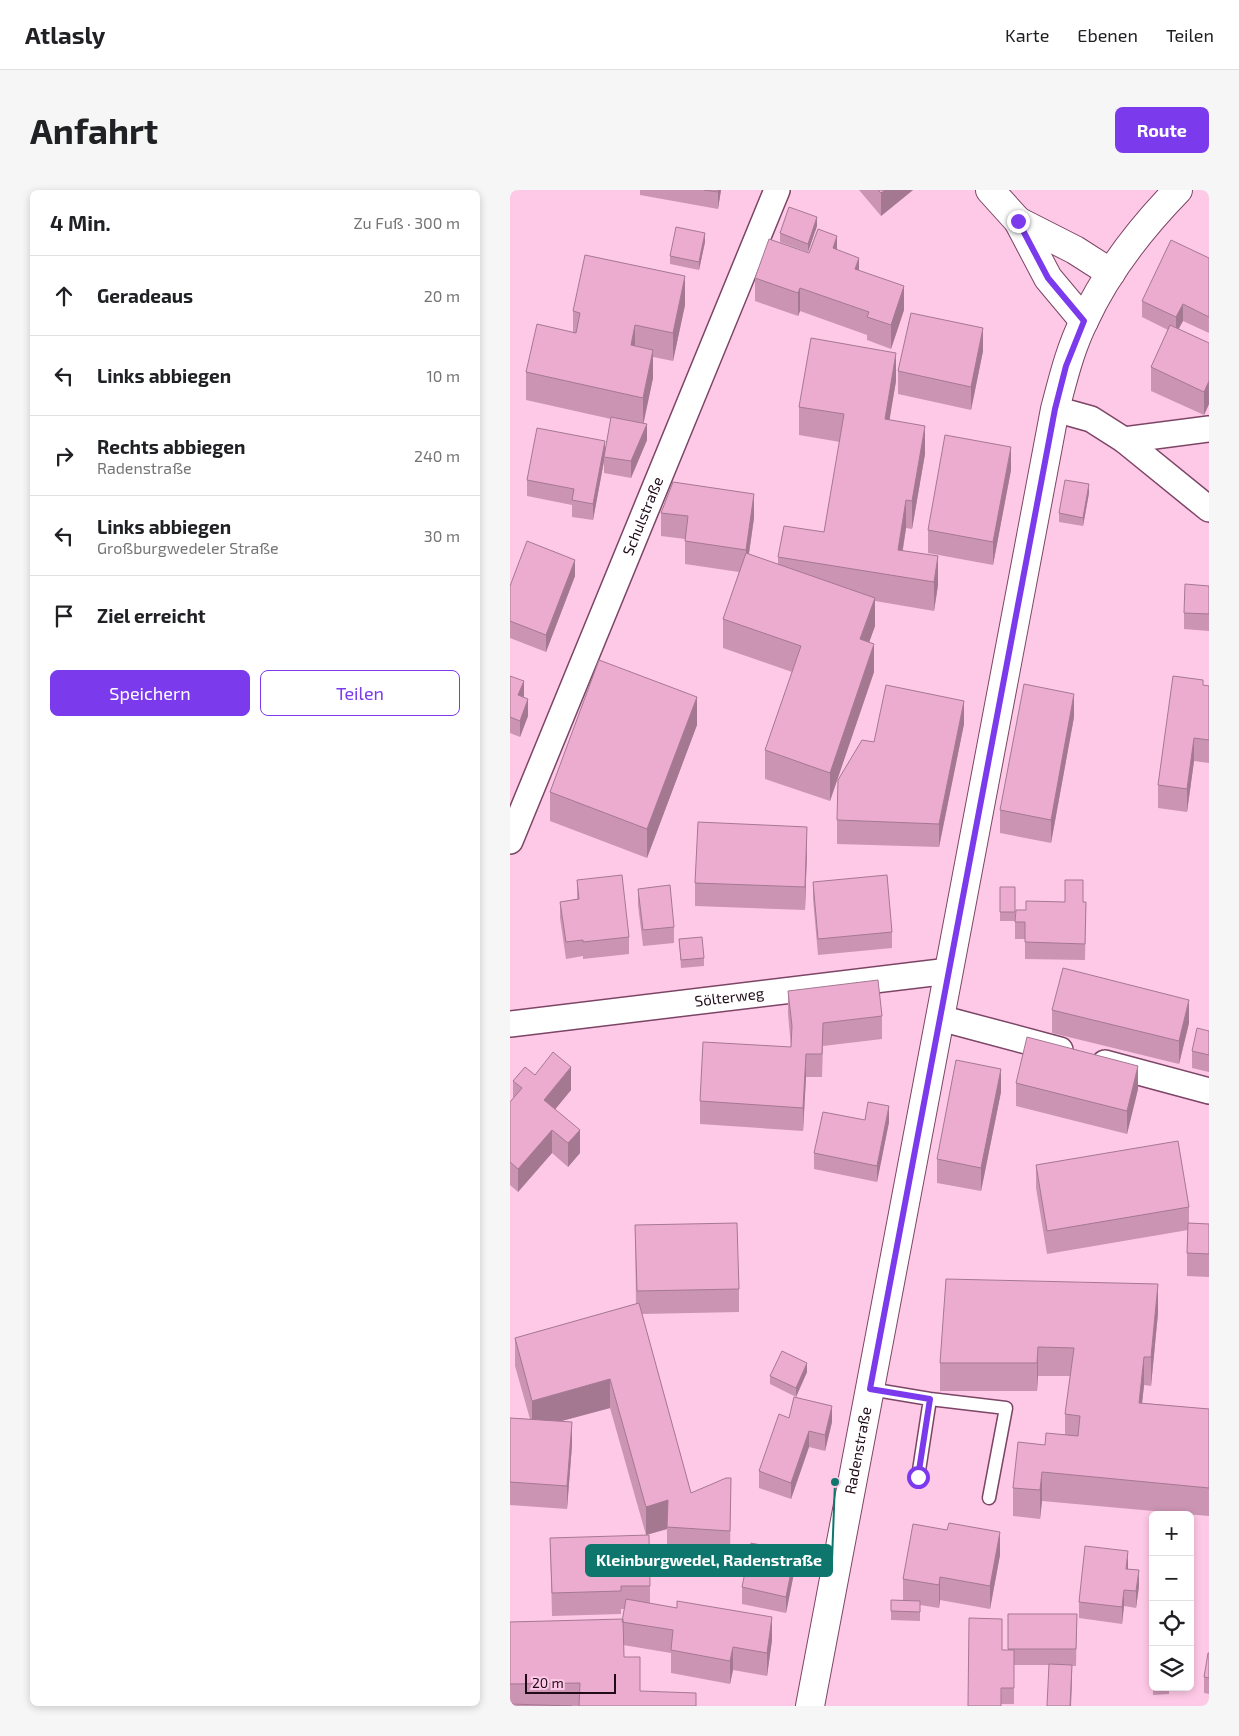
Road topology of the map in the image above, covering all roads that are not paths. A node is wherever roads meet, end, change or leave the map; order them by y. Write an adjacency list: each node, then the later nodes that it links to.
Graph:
1 (777, 190): 11 (street, Schulstraße)
2 (990, 190): 4 (street)
3 (1178, 190): 5 (street, Radenstraße)
4 (1018, 221): 5 (street); 6 (street)
5 (1111, 273): 6 (street, Radenstraße)
6 (1084, 321): 7 (street, Radenstraße)
7 (1055, 409): 9 (street); 12 (street, Radenstraße)
8 (1209, 429): 9 (street)
9 (1124, 440): 10 (street)
10 (1209, 509)
11 (510, 841)
12 (949, 971): 13 (street, Radenstraße); 14 (street, Sölterweg)
13 (940, 1018): 15 (street); 16 (street, Radenstraße)
14 (510, 1024)
15 (1209, 1091)
16 (870, 1389): 17 (lane); 20 (street, Radenstraße)
17 (930, 1399): 18 (lane); 19 (lane)
18 (918, 1477)
19 (989, 1498)
20 (810, 1706)

